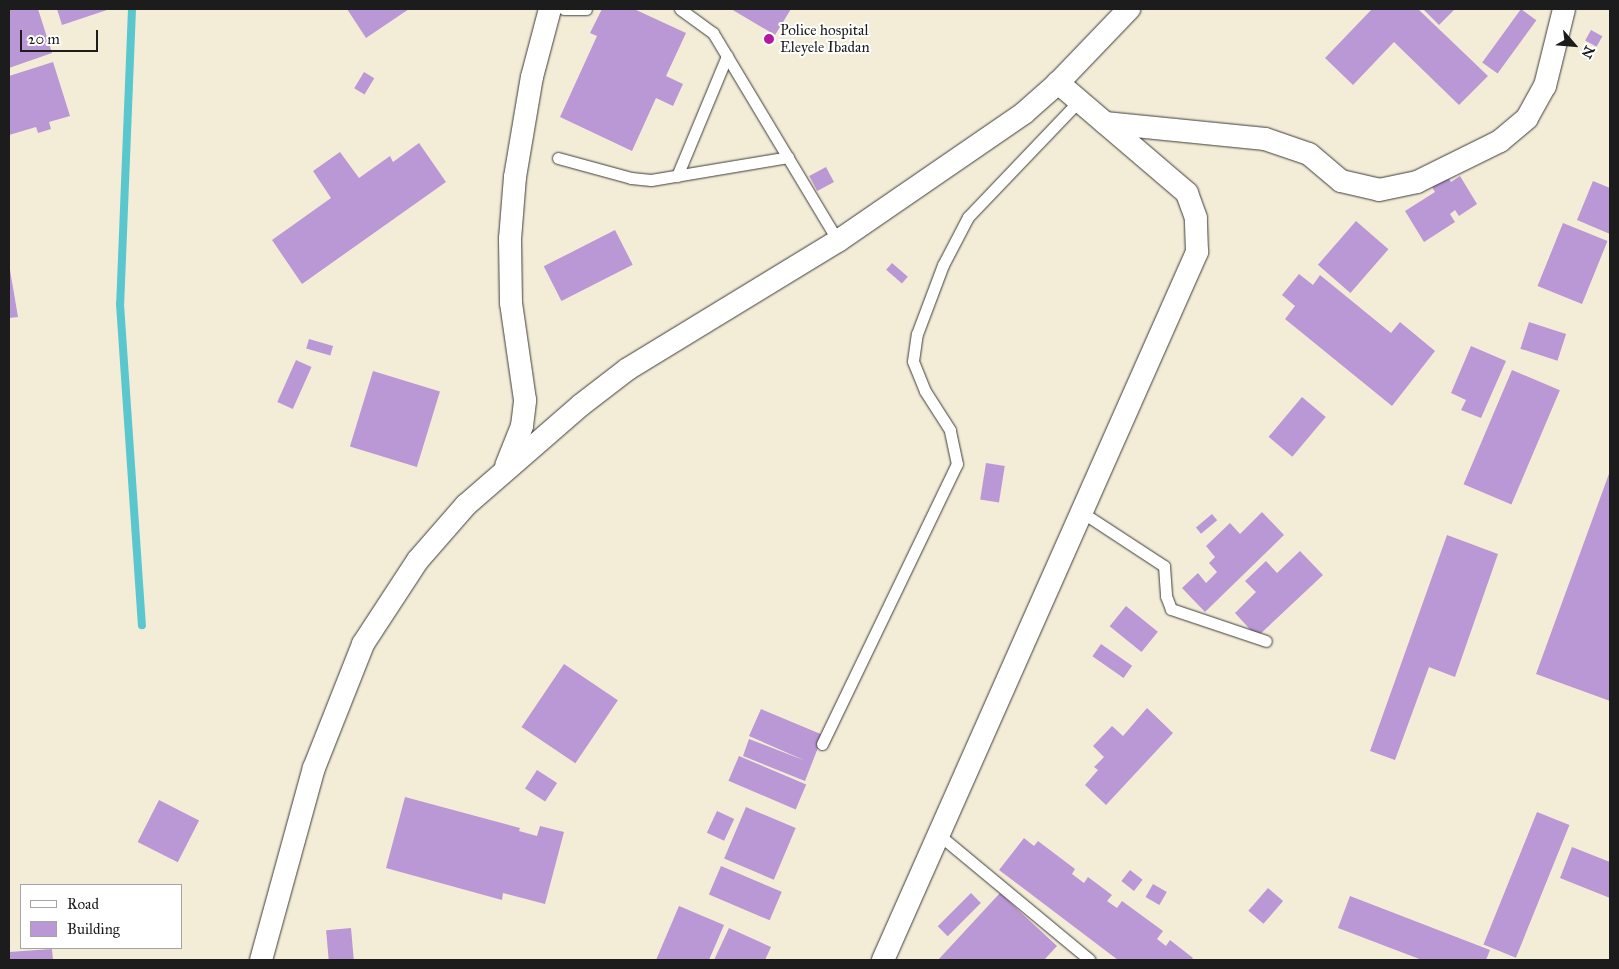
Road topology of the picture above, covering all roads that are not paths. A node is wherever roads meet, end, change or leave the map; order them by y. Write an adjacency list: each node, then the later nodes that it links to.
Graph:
1 (550, 9): 15 (street)
2 (564, 9): 3 (lane)
3 (586, 9)
4 (680, 9): 7 (lane)
5 (1129, 9): 8 (street)
6 (1564, 9): 10 (street)
7 (727, 56): 11 (lane); 13 (lane)
8 (1058, 83): 9 (street); 14 (street)
9 (1079, 101): 10 (street); 18 (lane)
10 (1105, 123): 16 (street)
11 (788, 157): 13 (lane); 14 (lane)
12 (558, 158): 13 (lane)
13 (677, 176)
14 (838, 241): 15 (street)
15 (504, 471): 20 (street)
16 (1084, 513): 17 (lane); 19 (street)
17 (1266, 641)
18 (822, 744)
19 (938, 834): 21 (street); 22 (lane)
20 (261, 960)
21 (883, 960)
22 (1090, 960)

